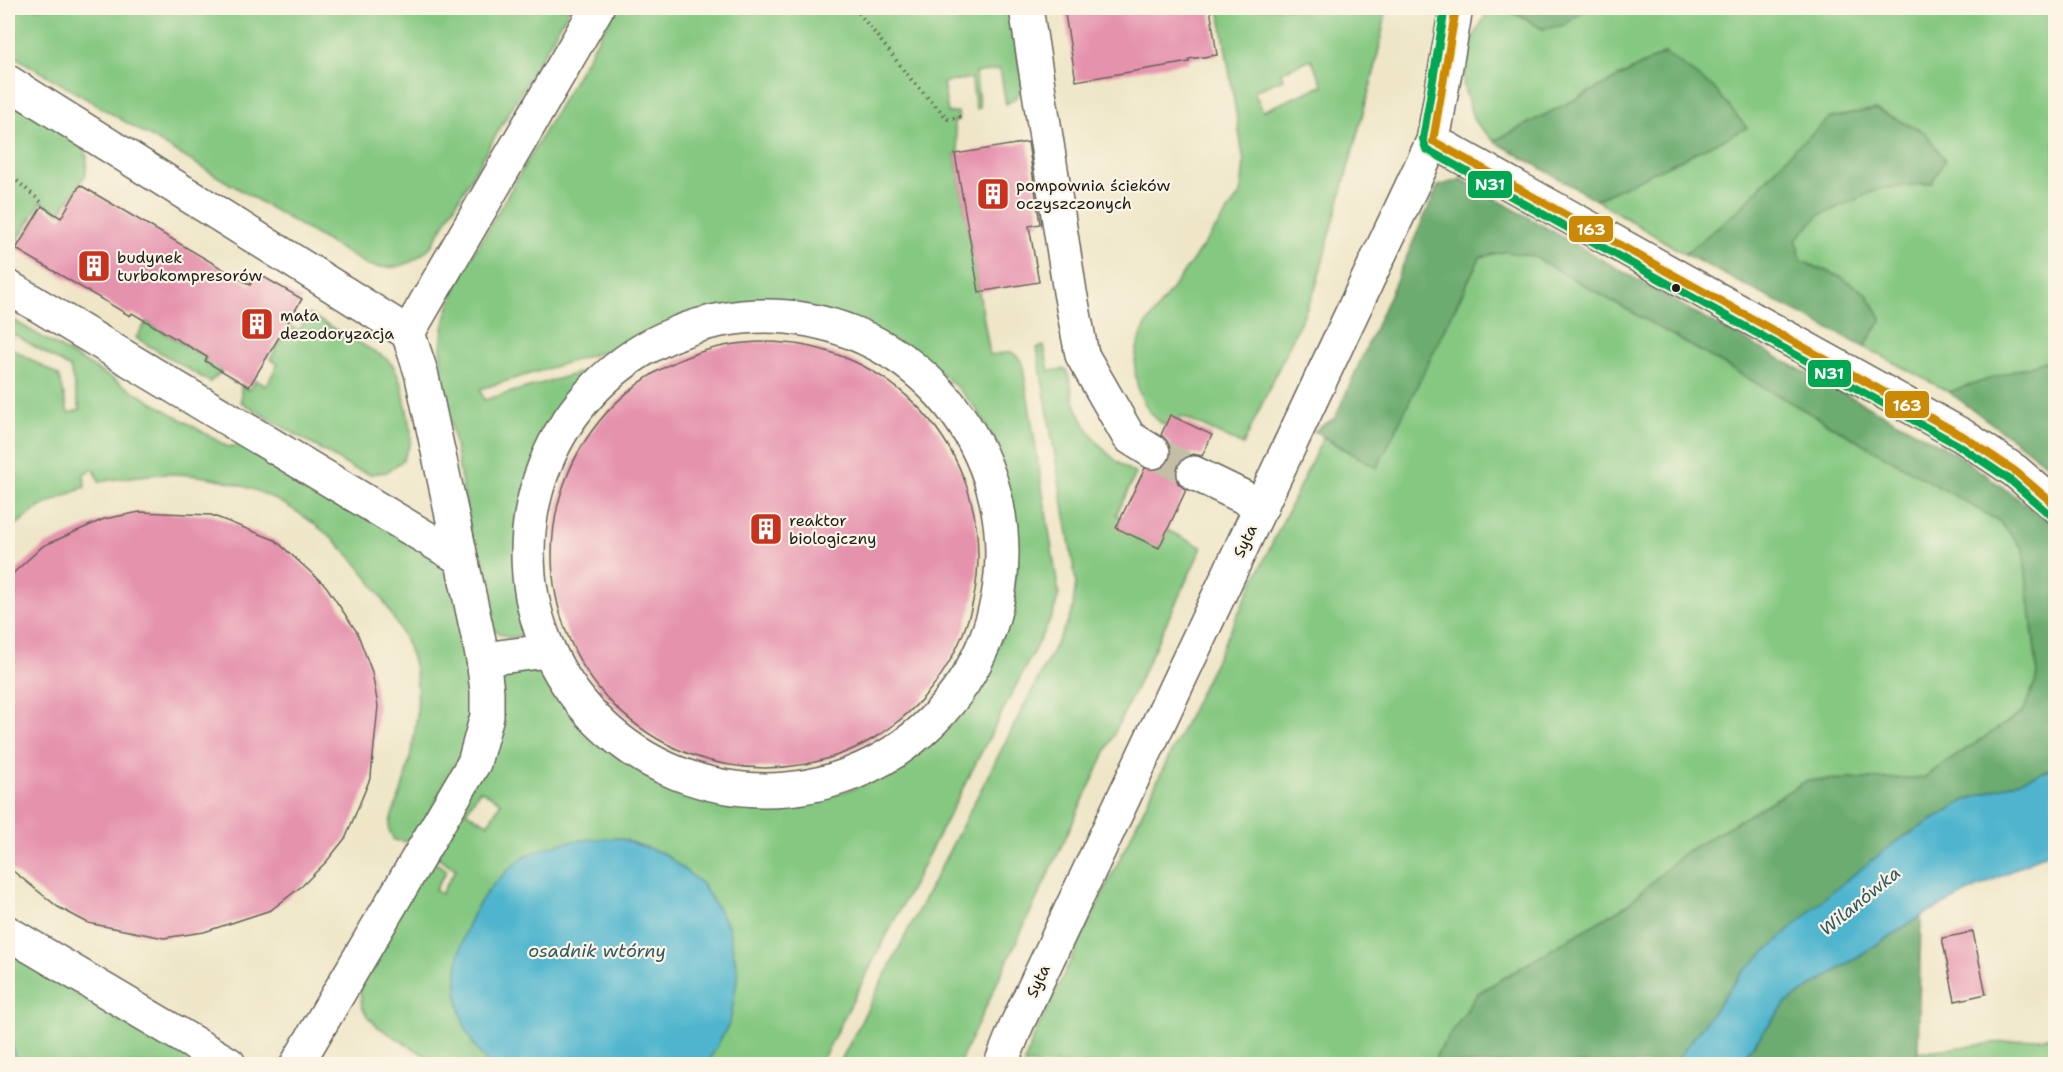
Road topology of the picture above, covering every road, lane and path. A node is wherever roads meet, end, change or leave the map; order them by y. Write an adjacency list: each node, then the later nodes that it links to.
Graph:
1 (597, 8): 11 (street)
2 (855, 8): 6 (path)
3 (1026, 8): 12 (street)
4 (1456, 8): 7 (street, Syta)
5 (8, 82): 11 (street)
6 (963, 116)
7 (1433, 141): 14 (street, Syta); 15 (street)
8 (8, 173): 9 (path)
9 (41, 202)
10 (8, 287): 16 (street)
11 (408, 333): 16 (street)
12 (1153, 452)
13 (1194, 473): 14 (street)
14 (1262, 506): 22 (street, Syta)
15 (2055, 506)
16 (460, 558): 18 (street)
17 (547, 651): 17 (street); 18 (street)
18 (483, 659): 21 (street)
19 (8, 933): 20 (street)
20 (230, 1065)
21 (297, 1065)
22 (1001, 1065)

